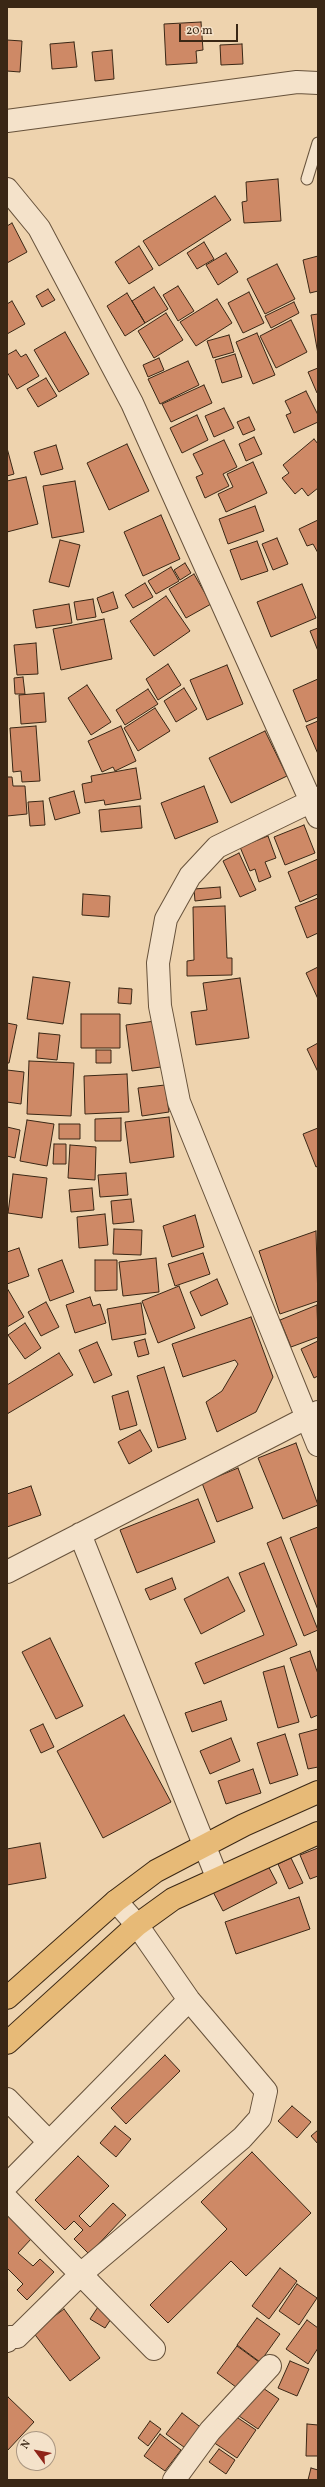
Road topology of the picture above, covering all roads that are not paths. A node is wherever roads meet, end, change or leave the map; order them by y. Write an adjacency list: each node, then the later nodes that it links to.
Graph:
1 (318, 83): 2 (street)
2 (7, 121)
3 (318, 143): 4 (lane)
4 (307, 179)
5 (7, 189): 6 (street)
6 (315, 805): 7 (street)
7 (312, 1415): 8 (street); 9 (street)
8 (318, 1445)
9 (80, 1534): 10 (street); 13 (street)
10 (7, 1572)
11 (318, 1792): 13 (main road)
12 (318, 1833): 14 (main road)
13 (206, 1844): 14 (street); 15 (main road)
14 (217, 1877): 16 (main road)
15 (116, 1901): 16 (street); 17 (main road)
16 (138, 1925): 18 (street); 19 (main road)
17 (7, 1998)
18 (189, 2000): 21 (street); 24 (street)
19 (7, 2043)
20 (7, 2099): 21 (street)
21 (49, 2142): 22 (street)
22 (7, 2185)
23 (7, 2199): 24 (street)
24 (82, 2273): 25 (street); 26 (street)
25 (8, 2337)
26 (154, 2349)
27 (270, 2366): 28 (street)
28 (174, 2480)

